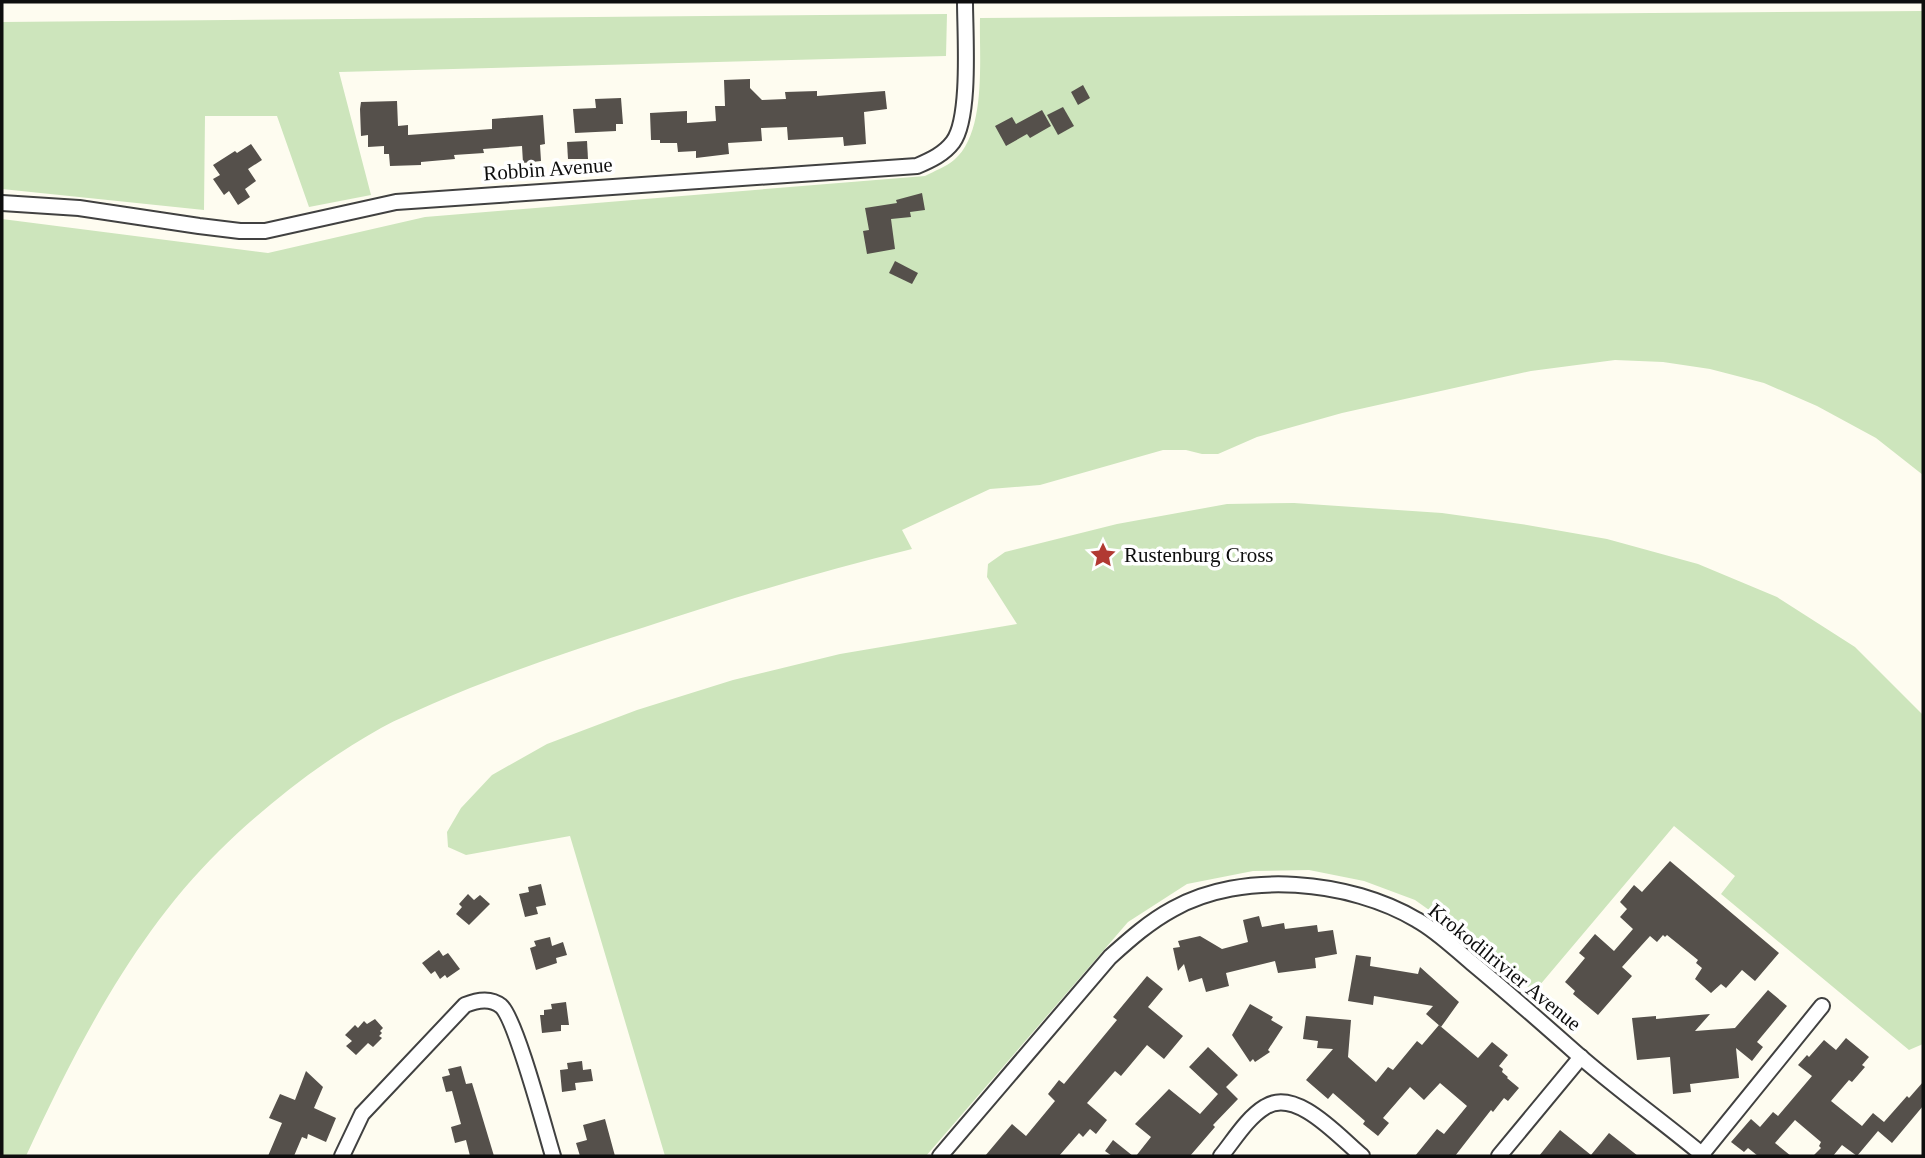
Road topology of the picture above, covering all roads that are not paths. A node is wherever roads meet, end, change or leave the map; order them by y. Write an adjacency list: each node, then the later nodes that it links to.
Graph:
1 (965, 2): 2 (street, Robbin Avenue)
2 (2, 203)
3 (1822, 1006): 5 (street)
4 (1581, 1057): 5 (street, Krokodilrivier Avenue); 8 (street, Krokodilrivier Avenue); 11 (street)
5 (1703, 1155)
6 (342, 1156): 7 (street)
7 (553, 1156)
8 (940, 1156)
9 (1221, 1156): 10 (street)
10 (1362, 1156)
11 (1499, 1156)

